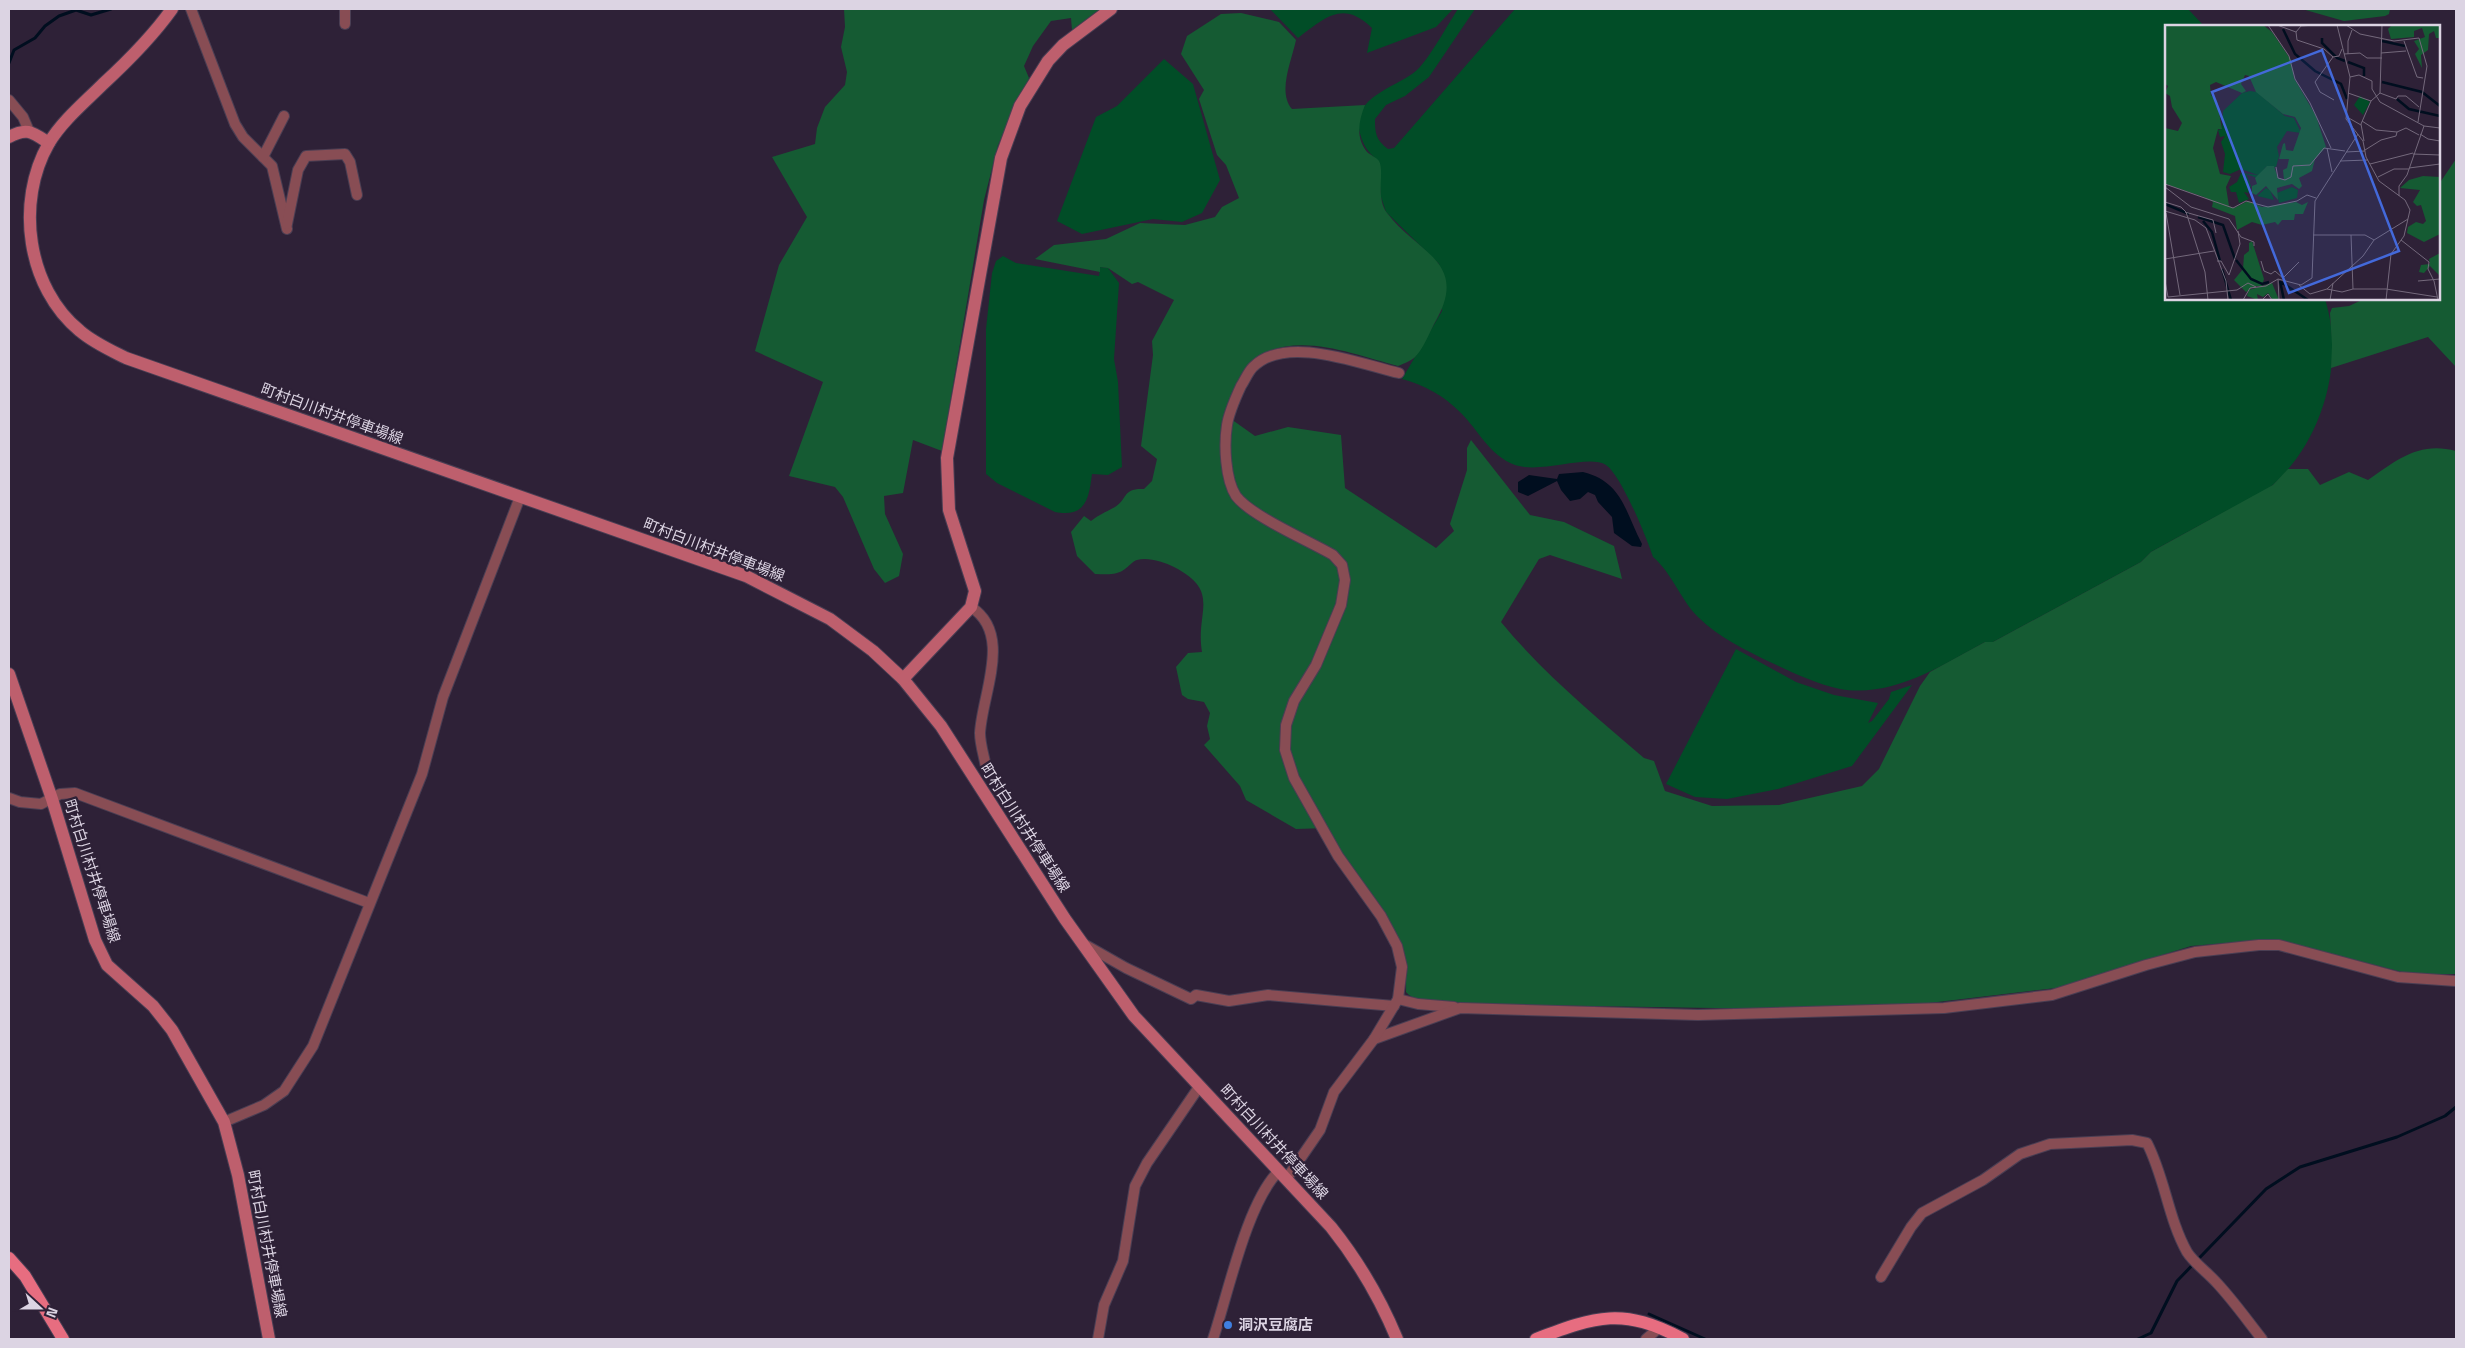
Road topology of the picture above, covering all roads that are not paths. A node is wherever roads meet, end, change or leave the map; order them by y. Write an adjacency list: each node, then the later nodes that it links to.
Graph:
1 (173, 9): 2 (street); 10 (main road, 町村白川村井停車場線)
2 (192, 9): 11 (street)
3 (344, 9): 5 (street)
4 (1110, 9): 15 (main road)
5 (345, 24)
6 (9, 100): 8 (street)
7 (284, 116): 11 (street)
8 (29, 131): 9 (main road); 10 (main road)
9 (9, 137)
10 (49, 143): 14 (main road, 町村白川村井停車場線)
11 (263, 157): 12 (street)
12 (357, 195)
13 (1399, 373): 24 (street)
14 (520, 497): 17 (main road, 町村白川村井停車場線); 21 (street)
15 (971, 607): 17 (main road); 18 (street)
16 (9, 674): 20 (main road, 町村白川村井停車場線)
17 (903, 679): 22 (main road, 町村白川村井停車場線)
18 (986, 767)
19 (9, 798): 20 (street)
20 (52, 799): 21 (street); 28 (main road, 町村白川村井停車場線)
21 (369, 903): 28 (street)
22 (1081, 942): 24 (street); 27 (main road, 町村白川村井停車場線)
23 (2456, 981): 25 (street)
24 (1396, 1003): 25 (street); 26 (street)
25 (1460, 1008): 26 (street)
26 (1374, 1039): 29 (street)
27 (1200, 1086): 29 (main road, 町村白川村井停車場線); 35 (street)
28 (224, 1122): 34 (main road, 町村白川村井停車場線)
29 (1283, 1174): 36 (street); 37 (main road, 町村白川村井停車場線)
30 (9, 1258): 33 (main road)
31 (1881, 1277): 41 (street)
32 (1659, 1328): 38 (main road); 39 (street); 40 (main road)
33 (63, 1339)
34 (269, 1339)
35 (1098, 1339)
36 (1213, 1339)
37 (1397, 1339)
38 (1536, 1339)
39 (1646, 1339)
40 (1683, 1339)
41 (2262, 1339)

